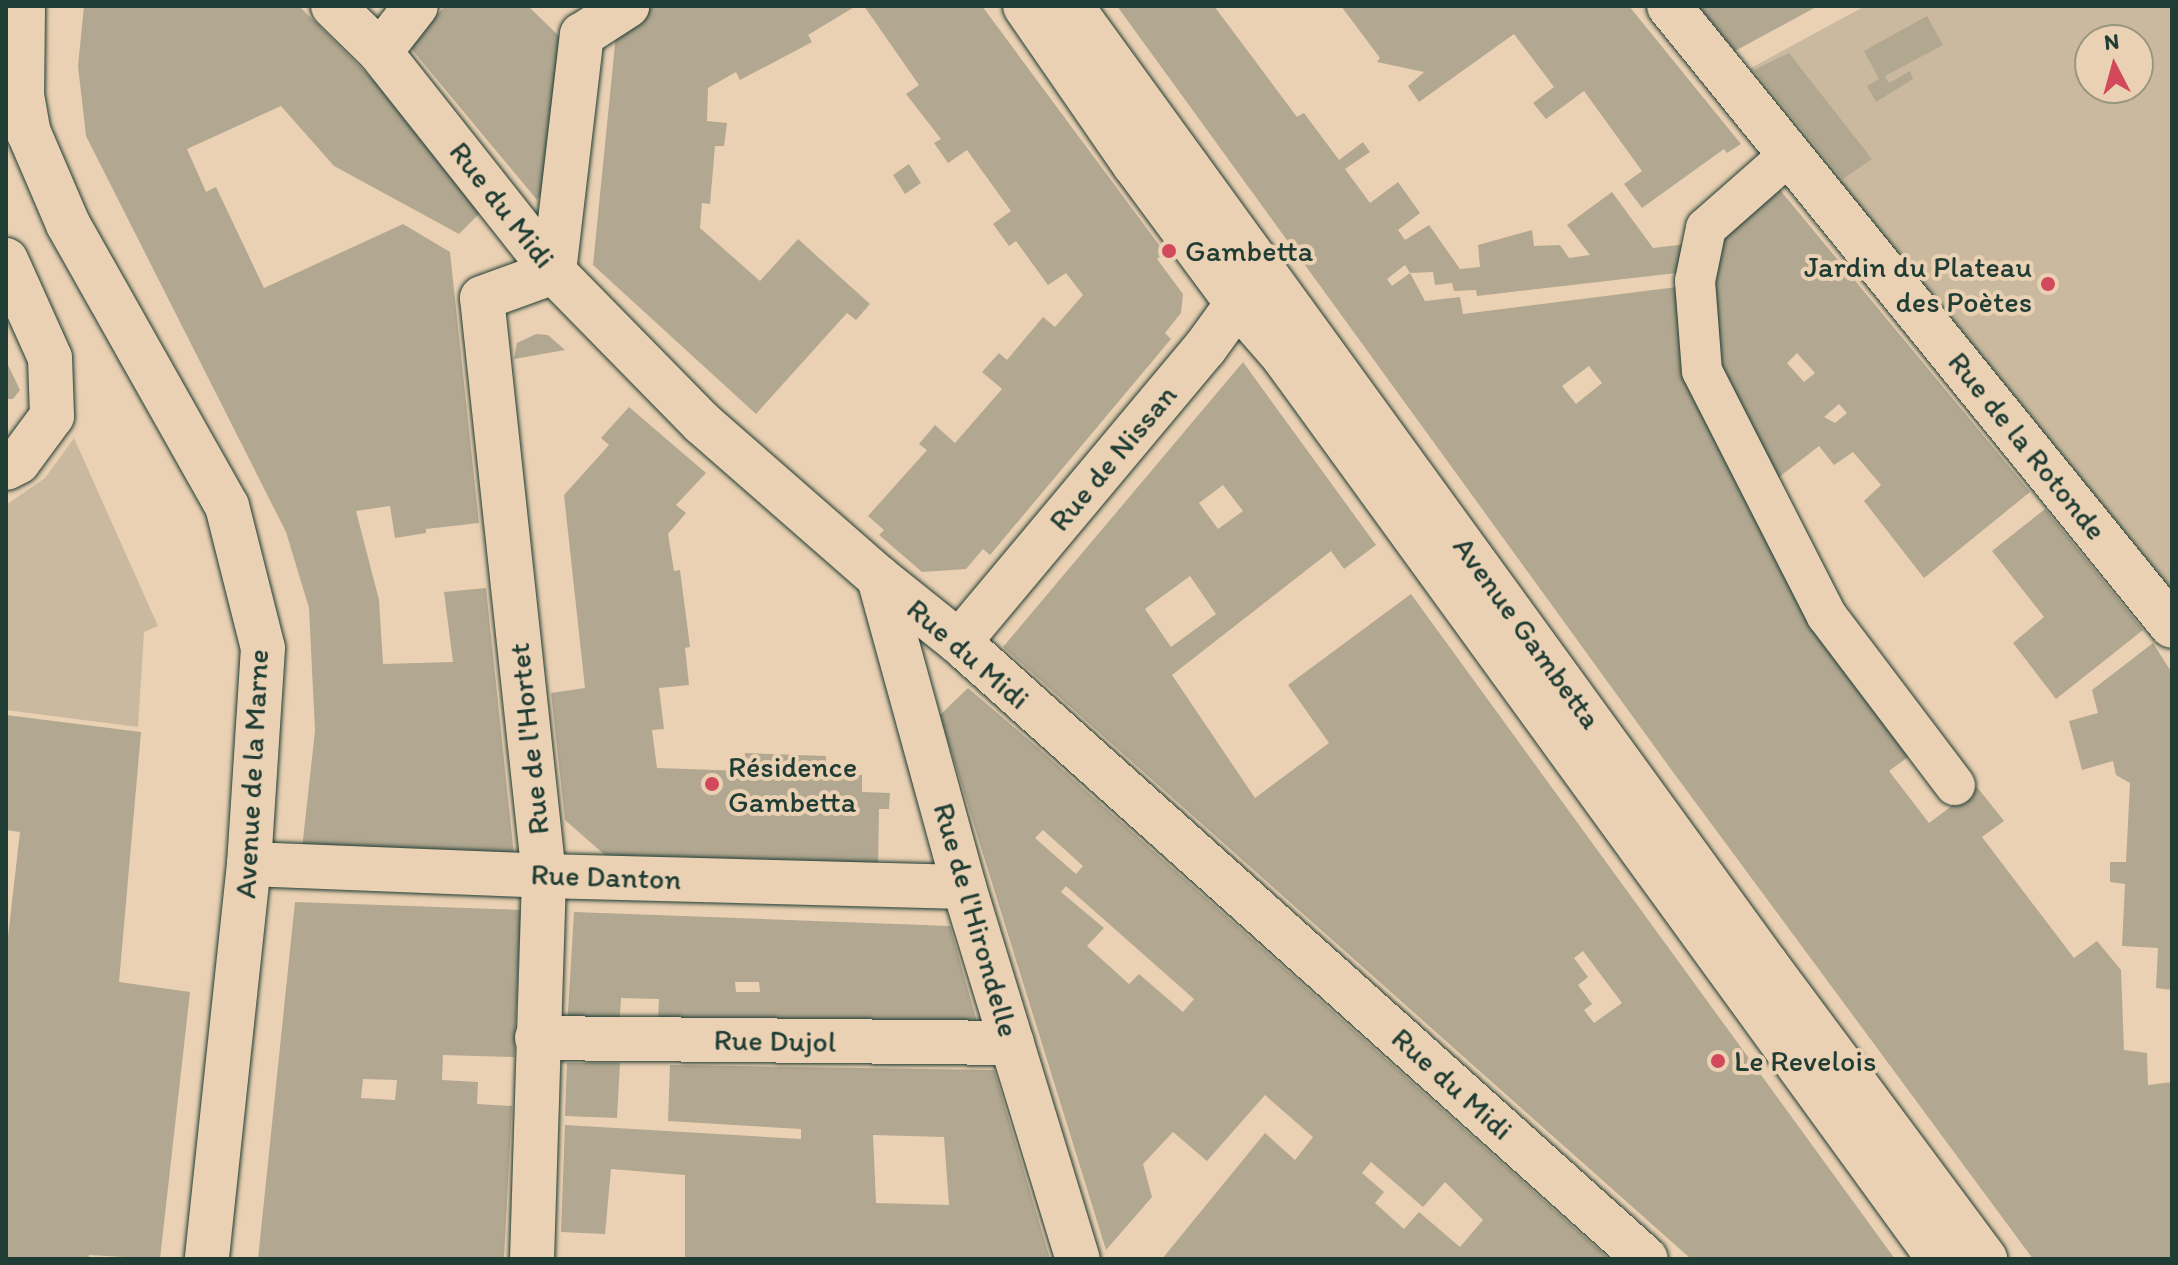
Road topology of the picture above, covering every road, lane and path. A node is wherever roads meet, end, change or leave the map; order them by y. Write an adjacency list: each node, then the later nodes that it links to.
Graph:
1 (333, 6): 8 (street, Rue du Midi)
2 (416, 6): 8 (street)
3 (627, 6): 11 (street)
4 (1025, 6): 12 (street, Avenue Gambetta)
5 (1071, 6): 12 (street, Avenue Gambetta)
6 (1669, 6): 9 (street, Rue de la Rotonde)
7 (16, 18): 18 (street, Avenue de la Marne)
8 (380, 52): 11 (street, Rue du Midi)
9 (1790, 154): 15 (street, Rue de la Rotonde); 17 (street)
10 (6, 260): 13 (street)
11 (554, 272): 14 (street, Rue du Midi); 19 (street, Rue de l'Hortet)
12 (1249, 286): 16 (street, Rue de Nissan); 21 (street, Avenue Gambetta)
13 (6, 468)
14 (879, 578): 16 (street, Rue du Midi); 20 (street, Rue de l'Hirondelle)
15 (2172, 626)
16 (959, 642): 27 (street, Rue du Midi)
17 (1955, 785)
18 (249, 864): 19 (street, Rue Danton); 24 (street, Avenue de la Marne)
19 (544, 876): 20 (street, Rue Danton); 22 (street, Rue de l'Hortet)
20 (964, 887): 23 (street, Rue de l'Hirondelle)
21 (1776, 1006): 28 (street, Avenue Gambetta); 29 (street, Avenue Gambetta)
22 (537, 1038): 23 (street, Rue Dujol); 25 (street, Rue de l'Hortet)
23 (1012, 1043): 26 (street, Rue de l'Hirondelle)
24 (207, 1259)
25 (532, 1259)
26 (1078, 1259)
27 (1646, 1259)
28 (1939, 1259)
29 (1985, 1259)

